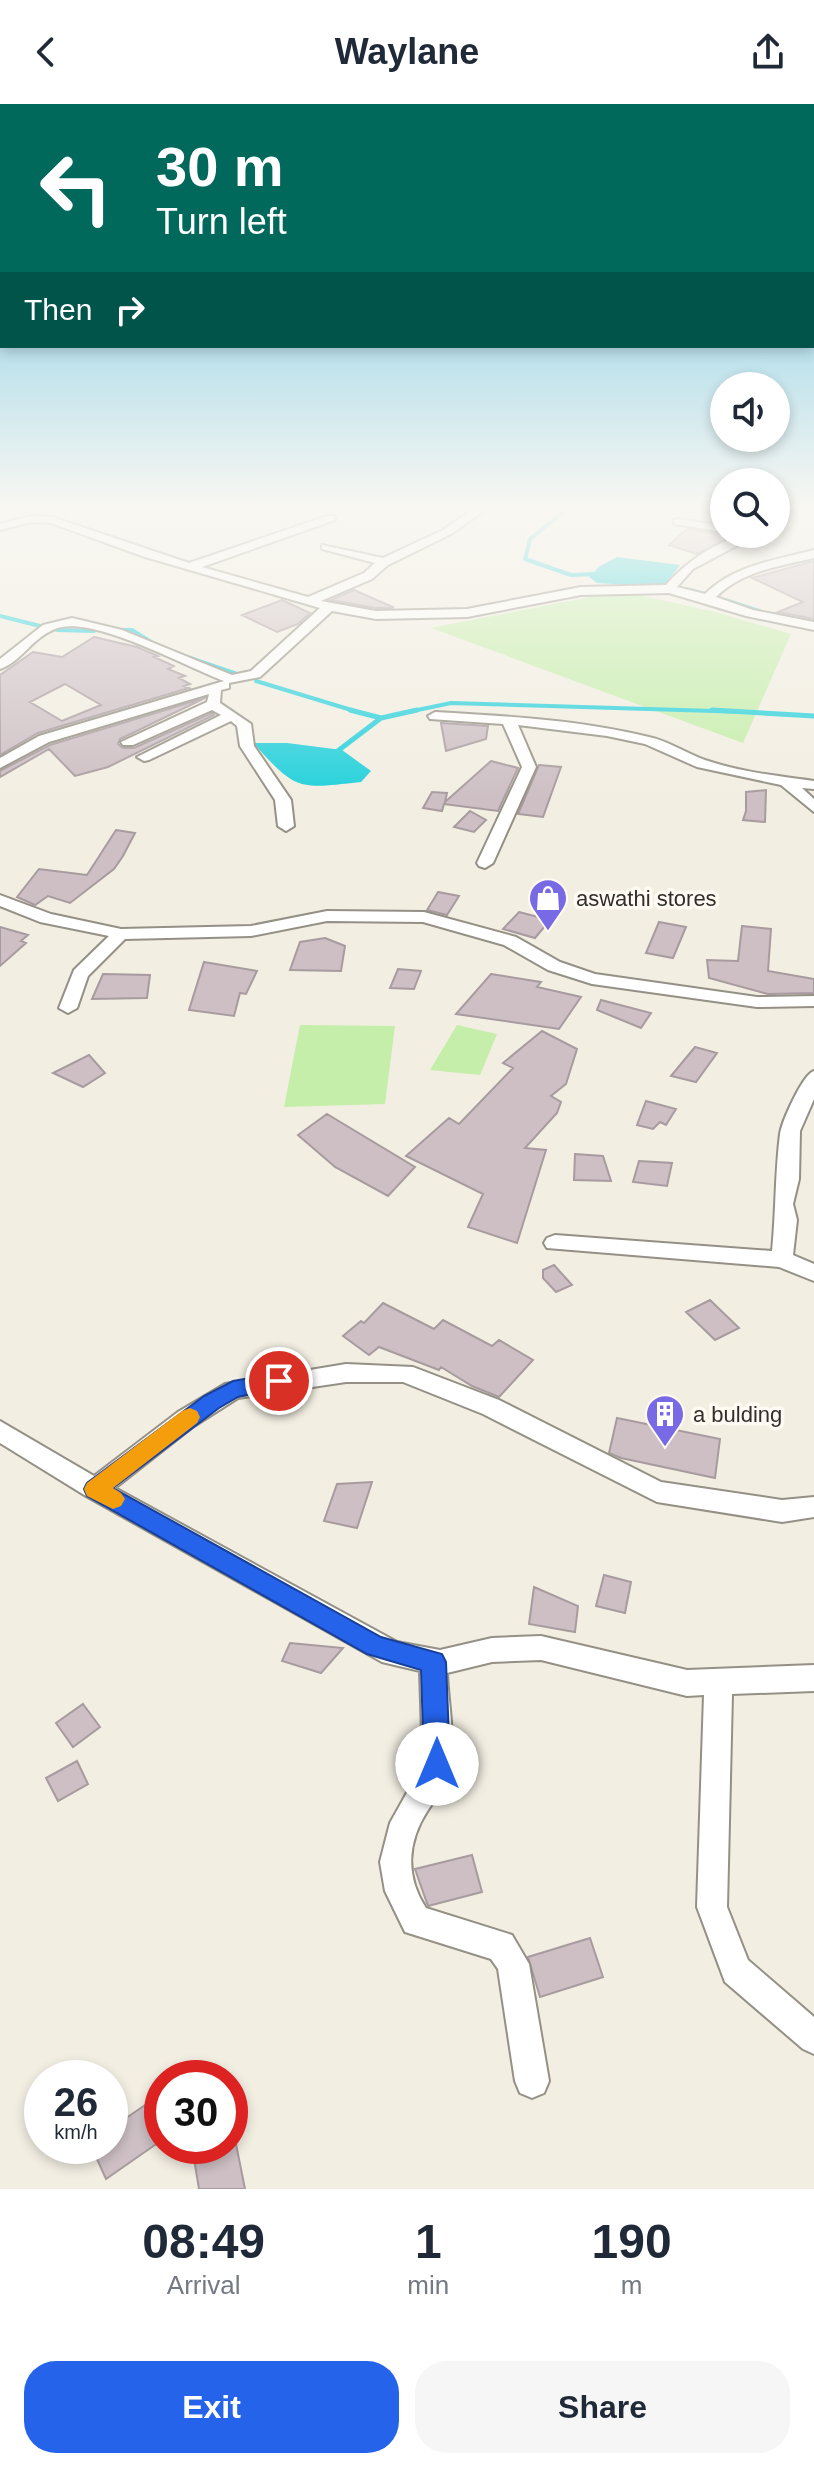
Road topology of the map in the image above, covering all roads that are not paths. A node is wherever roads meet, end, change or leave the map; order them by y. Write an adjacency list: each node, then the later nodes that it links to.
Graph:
1 (325, 605): 4 (street)
2 (507, 605): 4 (street)
3 (728, 605): 5 (street)
4 (329, 607): 7 (street)
5 (814, 626)
6 (0, 665): 7 (street)
7 (227, 682): 8 (street); 14 (street)
8 (213, 704): 9 (street); 12 (street)
9 (233, 715): 13 (street); 18 (street)
10 (435, 716): 11 (street)
11 (508, 720): 15 (street); 19 (street)
12 (128, 742)
13 (144, 757)
14 (0, 764)
15 (785, 781): 16 (street); 17 (street)
16 (814, 785)
17 (814, 807)
18 (286, 826)
19 (485, 863)
20 (0, 900): 21 (street)
21 (121, 934): 22 (street); 23 (street)
22 (814, 1001)
23 (68, 1008)
24 (814, 1077): 26 (street)
25 (555, 1243): 26 (street)
26 (782, 1259): 27 (street)
27 (814, 1273)
28 (0, 1431): 29 (street)
29 (95, 1489): 30 (street); 31 (street)
30 (814, 1507)
31 (433, 1662): 33 (street); 35 (street)
32 (811, 1680): 33 (street)
33 (718, 1682): 34 (street)
34 (814, 2038)
35 (532, 2081)

